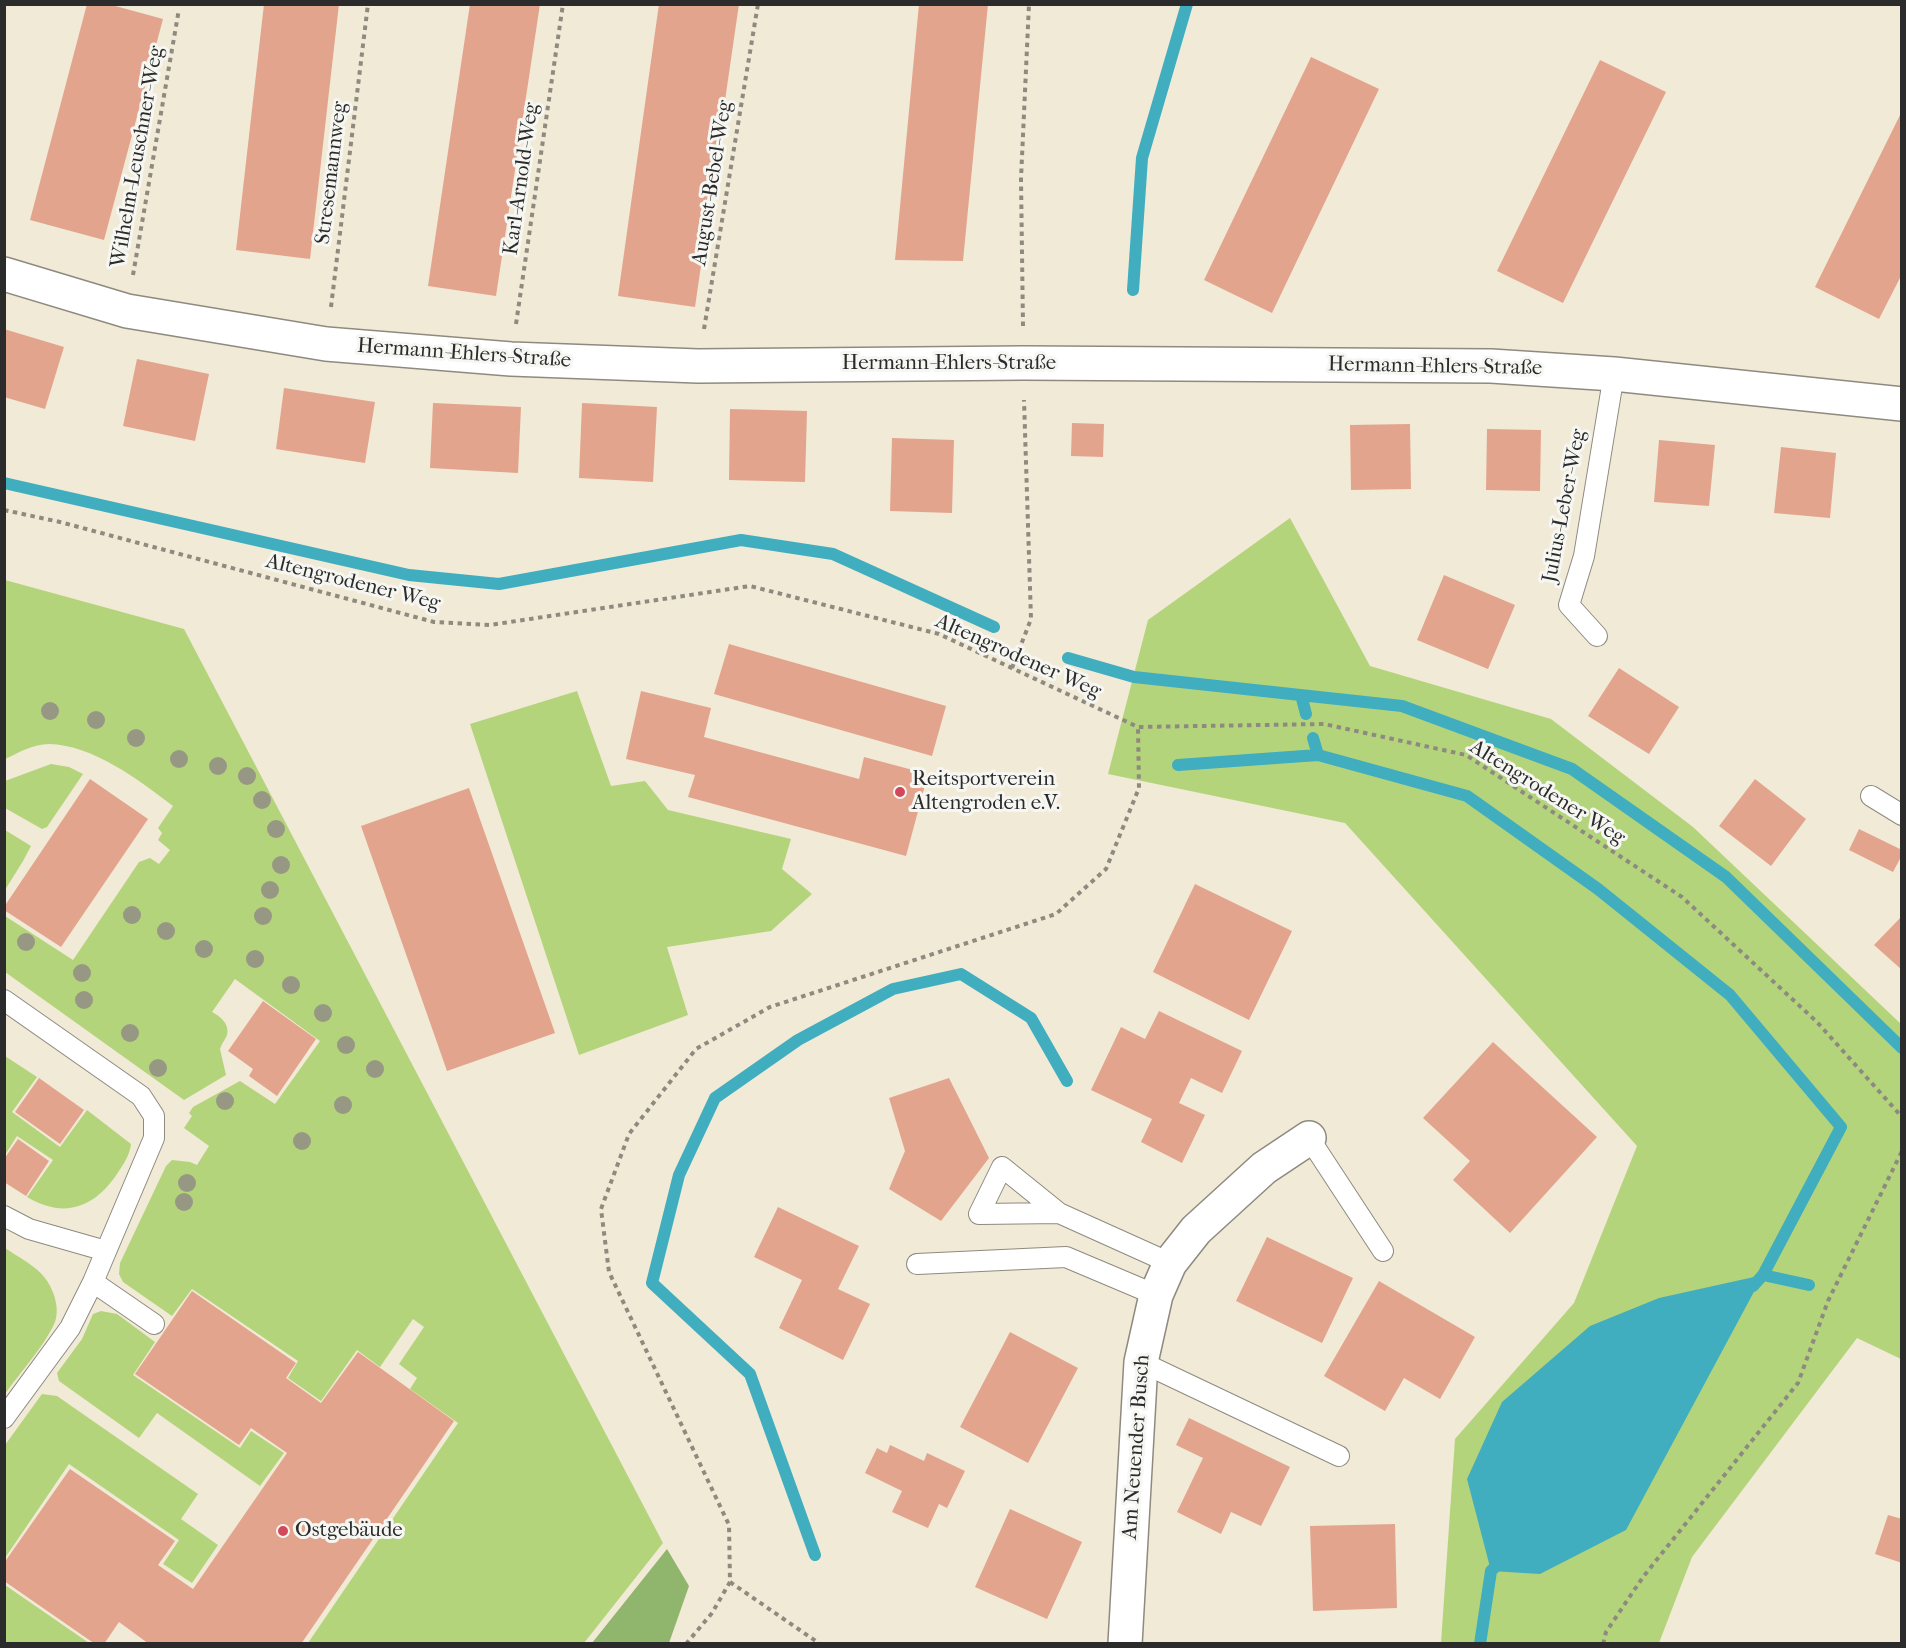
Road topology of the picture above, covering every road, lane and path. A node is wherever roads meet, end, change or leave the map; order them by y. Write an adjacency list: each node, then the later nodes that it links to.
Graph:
1 (368, 4): 7 (path, Stresemannweg)
2 (563, 4): 8 (path, Karl-Arnold-Weg)
3 (758, 4): 9 (path, August-Bebel-Weg)
4 (179, 9): 6 (path, Wilhelm-Leuschner-Weg)
5 (4, 274): 6 (street, Hermann-Ehlers-Straße)
6 (127, 311): 7 (street, Hermann-Ehlers-Straße)
7 (326, 344): 8 (street, Hermann-Ehlers-Straße)
8 (511, 359): 9 (street, Hermann-Ehlers-Straße)
9 (698, 366): 10 (street, Hermann-Ehlers-Straße)
10 (1614, 374): 11 (street, Hermann-Ehlers-Straße); 13 (lane, Julius-Leber-Weg)
11 (1902, 404)
12 (4, 510): 14 (path, Altengrodener Weg)
13 (1597, 636)
14 (1138, 728): 18 (path, Altengrodener Weg); 33 (path)
15 (1870, 796): 16 (lane)
16 (1902, 815)
17 (4, 1000): 23 (lane)
18 (1902, 1117)
19 (1309, 1138): 24 (lane); 25 (street, Am Neuender Busch)
20 (1902, 1151): 37 (path)
21 (1059, 1213): 25 (lane)
22 (4, 1216): 23 (lane)
23 (106, 1251): 27 (lane)
24 (1383, 1251)
25 (1170, 1263): 28 (street, Am Neuender Busch)
26 (917, 1264): 28 (lane)
27 (93, 1282): 29 (lane); 31 (lane)
28 (1156, 1295): 30 (street, Am Neuender Busch)
29 (154, 1324)
30 (1141, 1362): 32 (lane); 36 (street, Am Neuender Busch)
31 (4, 1418)
32 (1339, 1456)
33 (730, 1582): 34 (path); 35 (path)
34 (686, 1644)
35 (820, 1644)
36 (1125, 1644)
37 (1603, 1644)

